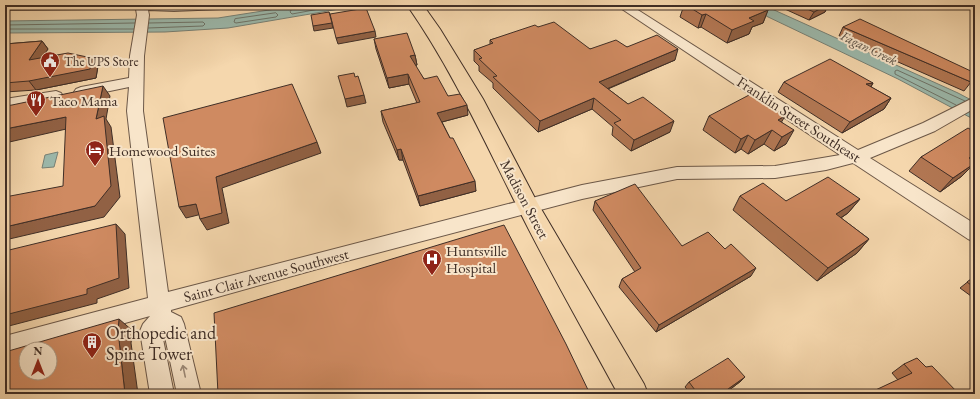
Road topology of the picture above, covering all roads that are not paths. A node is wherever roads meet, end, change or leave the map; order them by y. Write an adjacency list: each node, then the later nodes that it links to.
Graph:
1 (107, 5): 7 (street)
2 (119, 5): 3 (street)
3 (141, 5): 4 (street); 8 (street)
4 (221, 5)
5 (415, 5): 12 (main road, Madison Street)
6 (622, 5): 11 (street, Franklin Street Southeast)
7 (5, 6)
8 (137, 81): 10 (street); 14 (street)
9 (975, 102): 11 (street, Saint Clair Avenue Southwest)
10 (5, 104)
11 (856, 157): 12 (street, Saint Clair Avenue Southwest); 13 (street, Franklin Street Southeast)
12 (528, 206): 14 (street, Saint Clair Avenue Southwest); 18 (main road, Madison Street)
13 (975, 234)
14 (161, 311): 15 (street, Saint Clair Avenue Southwest); 16 (street); 17 (street, one-way to 14)
15 (5, 346)
16 (162, 394)
17 (188, 394)
18 (634, 394)

